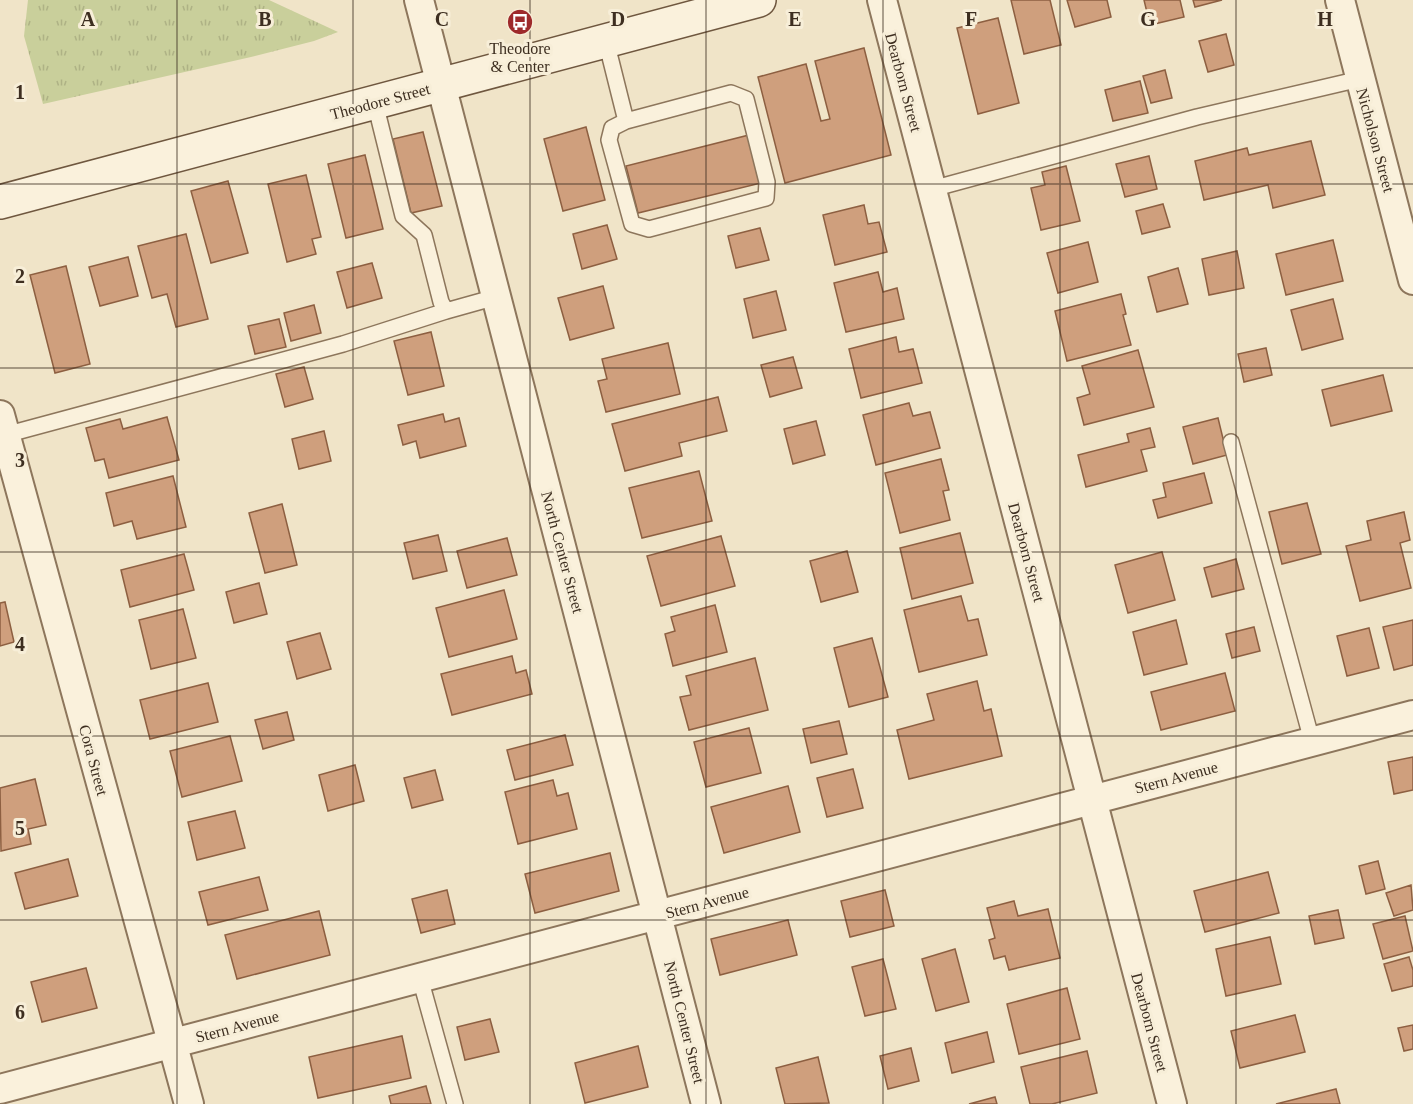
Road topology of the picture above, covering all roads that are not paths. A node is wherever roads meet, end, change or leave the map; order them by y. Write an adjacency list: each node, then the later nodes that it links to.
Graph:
1 (419, 0): 7 (street, North Center Street)
2 (759, 0): 5 (main road, Theodore Street)
3 (882, 0): 10 (street, Dearborn Street)
4 (1340, 0): 6 (street, Nicholson Street)
5 (606, 41): 7 (main road, Theodore Street); 9 (lane)
6 (1360, 79): 10 (lane); 12 (street, Nicholson Street)
7 (441, 85): 8 (main road, Theodore Street); 13 (street, North Center Street)
8 (375, 103): 11 (main road, Theodore Street); 14 (lane)
9 (626, 120): 9 (lane)
10 (932, 189): 19 (street, Dearborn Street)
11 (0, 202)
12 (1413, 280)
13 (496, 297): 14 (lane); 20 (street, North Center Street)
14 (446, 311): 15 (lane)
15 (3, 425): 22 (street, Cora Street)
16 (1231, 442): 18 (lane)
17 (1413, 715): 18 (street, Stern Avenue)
18 (1312, 741): 19 (street, Stern Avenue)
19 (1092, 799): 20 (street, Stern Avenue); 27 (street, Dearborn Street)
20 (658, 915): 21 (street, Stern Avenue); 26 (street, North Center Street)
21 (420, 978): 22 (street, Stern Avenue); 25 (lane)
22 (172, 1043): 23 (street, Stern Avenue); 24 (street, Cora Street)
23 (0, 1089)
24 (189, 1104)
25 (455, 1104)
26 (706, 1104)
27 (1172, 1104)

